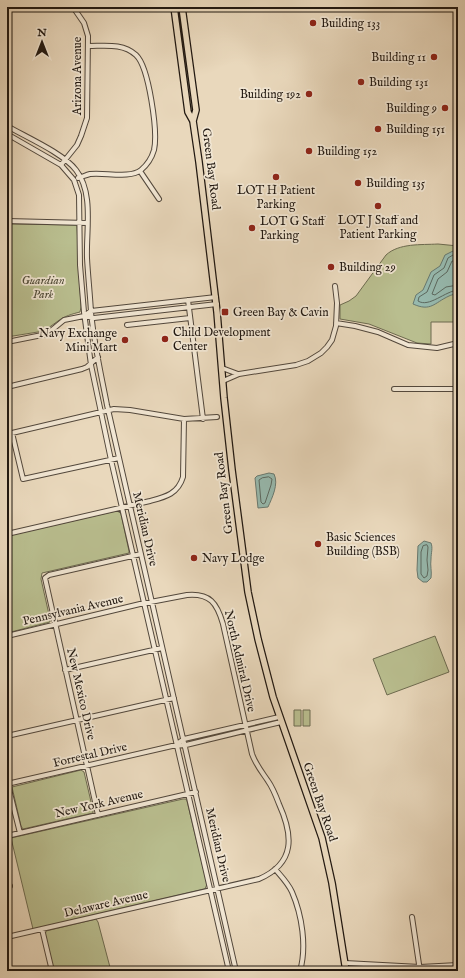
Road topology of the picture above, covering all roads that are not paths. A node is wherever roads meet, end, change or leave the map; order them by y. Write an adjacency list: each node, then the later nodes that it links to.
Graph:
1 (73, 7): 4 (street, Arizona Avenue)
2 (174, 7): 5 (main road, Green Bay Road)
3 (182, 7): 5 (main road, Green Bay Road)
4 (89, 46): 8 (street, Arizona Avenue); 10 (street)
5 (193, 121): 18 (main road, Green Bay Road)
6 (7, 126): 8 (street, Meridian Drive)
7 (7, 134): 9 (street, Meridian Drive)
8 (65, 160): 9 (street, Arizona Avenue); 11 (street, Meridian Drive)
9 (61, 165): 12 (street, Meridian Drive)
10 (140, 171): 11 (street); 13 (street)
11 (80, 177): 12 (street); 16 (street, Meridian Drive)
12 (74, 180): 15 (street, Meridian Drive)
13 (159, 199)
14 (7, 221): 15 (street)
15 (79, 222): 16 (street); 23 (street, Meridian Drive)
16 (87, 223): 22 (street, Meridian Drive)
17 (335, 286): 26 (street)
18 (216, 297): 19 (street); 20 (main road, Green Bay Road)
19 (188, 300): 21 (street); 22 (street)
20 (216, 304): 21 (street); 32 (main road, Green Bay Road)
21 (189, 308): 24 (street); 25 (street)
22 (91, 311): 23 (street); 24 (street, Meridian Drive)
23 (84, 316): 24 (street); 28 (street); 31 (street, Meridian Drive)
24 (92, 318): 30 (street, Meridian Drive)
25 (190, 318): 27 (street); 42 (street)
26 (336, 323): 29 (street); 33 (street)
27 (127, 325)
28 (7, 342)
29 (458, 343)
30 (98, 357): 31 (street); 38 (street, Meridian Drive)
31 (91, 365): 35 (street); 39 (street, Meridian Drive)
32 (222, 368): 33 (street); 34 (main road, Green Bay Road)
33 (239, 374): 34 (street)
34 (223, 381): 60 (main road, Green Bay Road)
35 (7, 387)
36 (394, 389): 37 (street)
37 (458, 389)
38 (108, 410): 39 (street); 41 (street); 43 (street, Meridian Drive)
39 (101, 412): 44 (street, Meridian Drive); 44 (street)
40 (217, 417): 42 (street)
41 (184, 419): 42 (street); 45 (street)
42 (203, 419)
43 (119, 458): 44 (street); 45 (street, Meridian Drive)
44 (111, 460): 46 (street, Meridian Drive)
45 (130, 505): 46 (street); 48 (street, Meridian Drive)
46 (122, 507): 47 (street); 49 (street, Meridian Drive)
47 (7, 534)
48 (141, 554): 49 (street); 50 (street, Meridian Drive)
49 (133, 556): 51 (street, Meridian Drive); 52 (street, New Mexico Drive)
50 (152, 602): 51 (street, North Admiral Drive); 54 (street, Meridian Drive); 61 (street, North Admiral Drive)
51 (145, 604): 52 (street, Pennsylvania Avenue); 55 (street, Meridian Drive)
52 (55, 625): 53 (street, Pennsylvania Avenue); 56 (street, New Mexico Drive)
53 (7, 636)
54 (162, 648): 55 (street); 57 (street, Meridian Drive)
55 (155, 650): 56 (street); 58 (street, Meridian Drive)
56 (65, 670): 59 (street, New Mexico Drive)
57 (174, 698): 58 (street); 64 (street, Meridian Drive)
58 (166, 700): 59 (street); 65 (street, Meridian Drive)
59 (76, 720): 63 (street); 67 (street, New Mexico Drive)
60 (280, 720): 61 (street, Forrestal Drive); 62 (street, Forrestal Drive); 80 (main road, Green Bay Road)
61 (245, 725): 62 (street, North Admiral Drive); 64 (street, Forrestal Drive)
62 (247, 731): 66 (street, Forrestal Drive); 74 (street, North Admiral Drive)
63 (7, 736)
64 (184, 739): 65 (street, Forrestal Drive); 66 (street, Meridian Drive)
65 (177, 745): 66 (street, Forrestal Drive); 67 (street, Forrestal Drive); 70 (street, Meridian Drive)
66 (186, 745): 69 (street, Meridian Drive)
67 (87, 765): 68 (street, Forrestal Drive); 71 (street, New Mexico Drive)
68 (7, 783): 72 (street)
69 (196, 792): 70 (street, New York Avenue); 75 (street, Meridian Drive)
70 (189, 794): 71 (street, New York Avenue); 76 (street, Meridian Drive)
71 (98, 815): 72 (street, New York Avenue)
72 (20, 832): 73 (street, New York Avenue)
73 (7, 836)
74 (275, 869): 75 (street, Delaware Avenue); 86 (street)
75 (218, 889): 76 (street, Delaware Avenue); 85 (street, Meridian Drive)
76 (210, 891): 78 (street, Delaware Avenue); 84 (street, Meridian Drive)
77 (412, 917): 82 (street)
78 (42, 929): 79 (street, Delaware Avenue); 83 (street)
79 (7, 937)
80 (345, 963): 82 (street); 87 (main road, Green Bay Road)
81 (458, 965): 82 (street)
82 (420, 969)
83 (52, 971)
84 (229, 971)
85 (236, 971)
86 (300, 971)
87 (346, 971)

